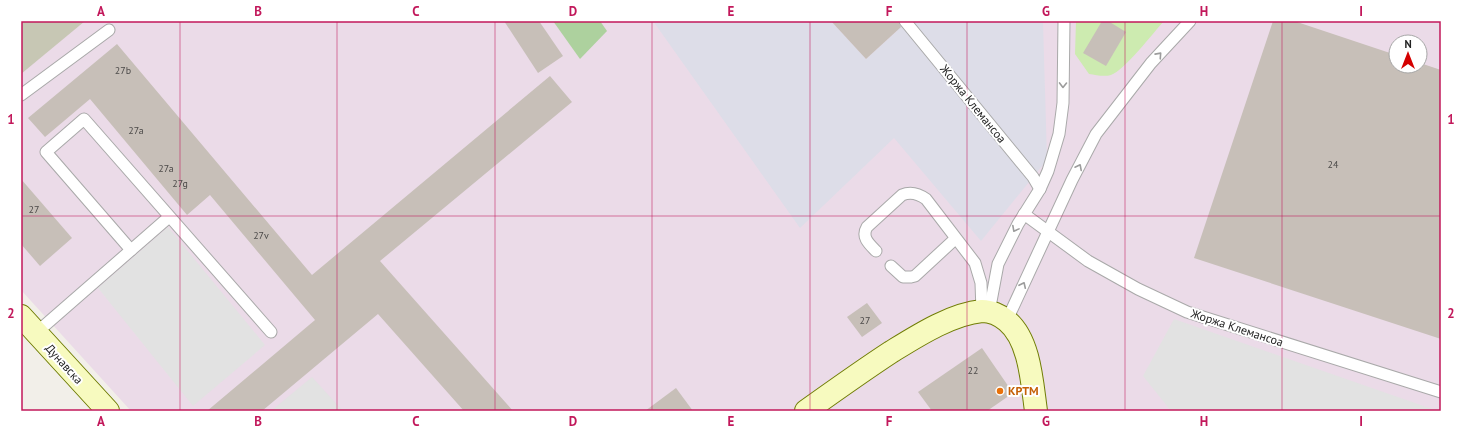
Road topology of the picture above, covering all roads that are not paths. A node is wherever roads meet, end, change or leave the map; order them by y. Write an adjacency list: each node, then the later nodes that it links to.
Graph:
1 (905, 21): 6 (lane, Жоржа Клемансоа)
2 (1064, 21): 6 (lane, one-way to 6)
3 (1190, 21): 9 (lane, one-way to 3)
4 (109, 30): 5 (lane)
5 (21, 95)
6 (1040, 189): 7 (lane)
7 (1024, 214): 9 (lane, Жоржа Клемансоа); 14 (lane, one-way to 14)
8 (169, 217): 11 (lane); 11 (lane); 16 (lane)
9 (1048, 232): 14 (lane, one-way to 9); 18 (lane, Жоржа Клемансоа)
10 (956, 239): 12 (lane); 13 (lane); 14 (lane)
11 (131, 250): 17 (lane)
12 (876, 250)
13 (891, 266)
14 (992, 314): 20 (main road); 21 (main road)
15 (21, 316): 17 (main road, Дунавска)
16 (271, 332)
17 (36, 333): 19 (main road, Дунавска)
18 (1441, 392)
19 (108, 411)
20 (806, 411)
21 (1036, 411)

